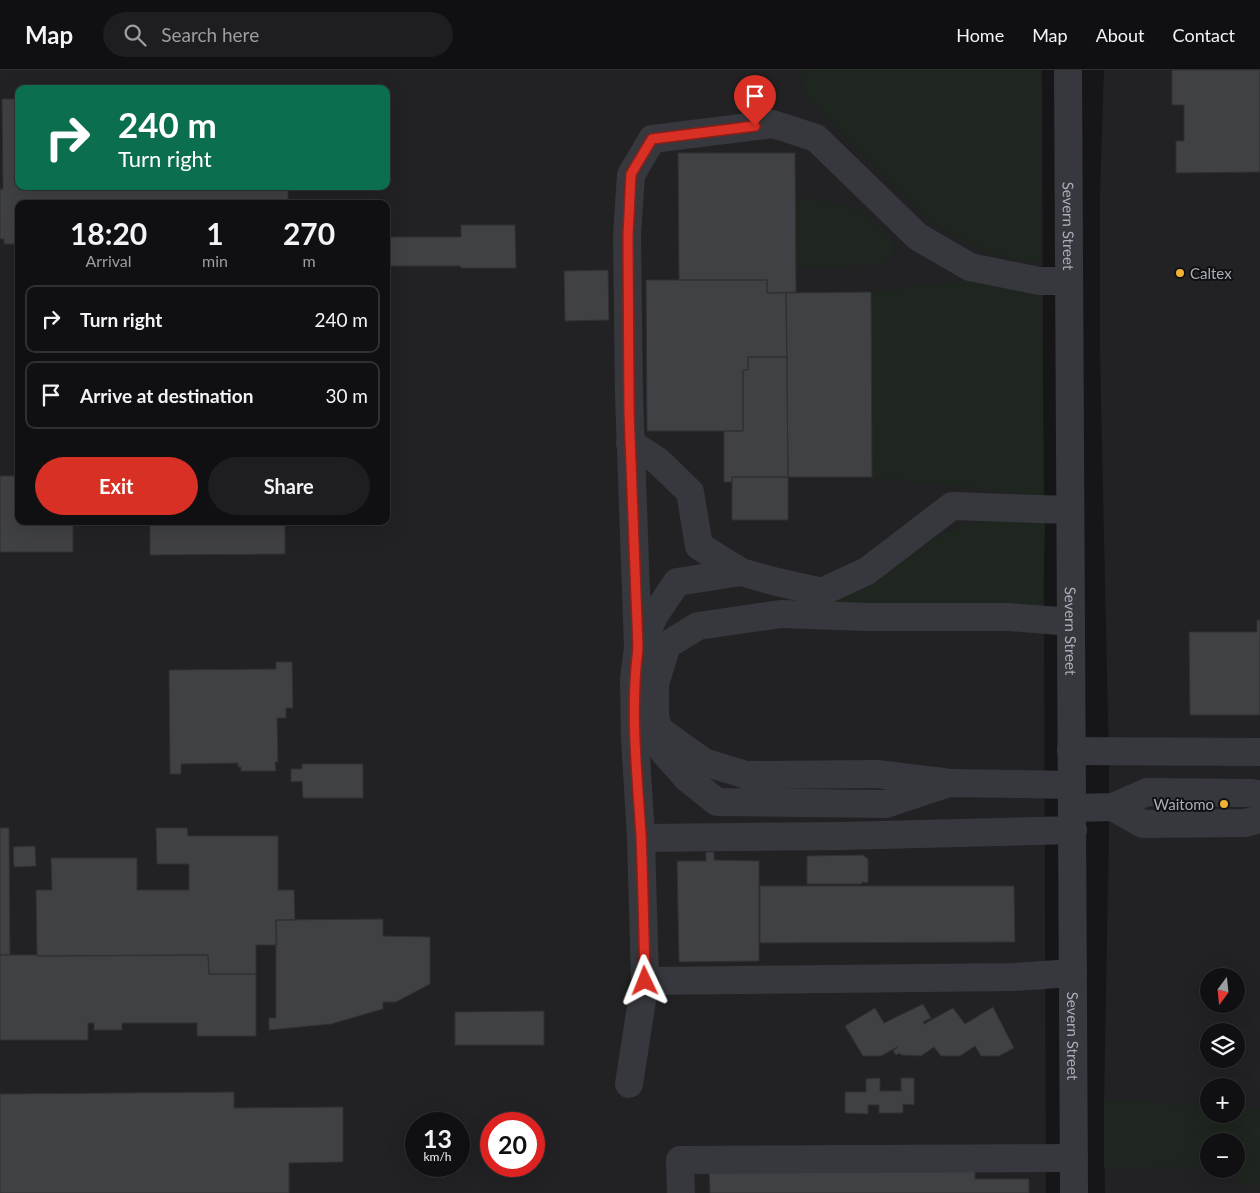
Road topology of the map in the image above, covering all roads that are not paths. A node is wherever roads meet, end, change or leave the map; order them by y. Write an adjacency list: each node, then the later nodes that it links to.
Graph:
1 (1068, 70): 2 (street, Severn Street)
2 (1069, 281): 3 (street); 4 (street, Severn Street)
3 (630, 443): 5 (street); 7 (street)
4 (1070, 510): 5 (street); 6 (street, Severn Street)
5 (741, 572): 7 (street)
6 (1071, 622): 8 (street, Severn Street); 12 (street)
7 (634, 679): 14 (street)
8 (1071, 751): 9 (street); 12 (street, Severn Street)
9 (1260, 752)
10 (1260, 796): 11 (street)
11 (1112, 807): 12 (street); 13 (street)
12 (1072, 808): 14 (street); 15 (street, Severn Street)
13 (1260, 819)
14 (641, 838): 16 (street)
15 (1072, 973): 16 (street); 18 (street, Severn Street)
16 (645, 981): 17 (street)
17 (629, 1084)
18 (1074, 1158): 19 (street); 20 (street, Severn Street)
19 (681, 1193)
20 (1074, 1193)

